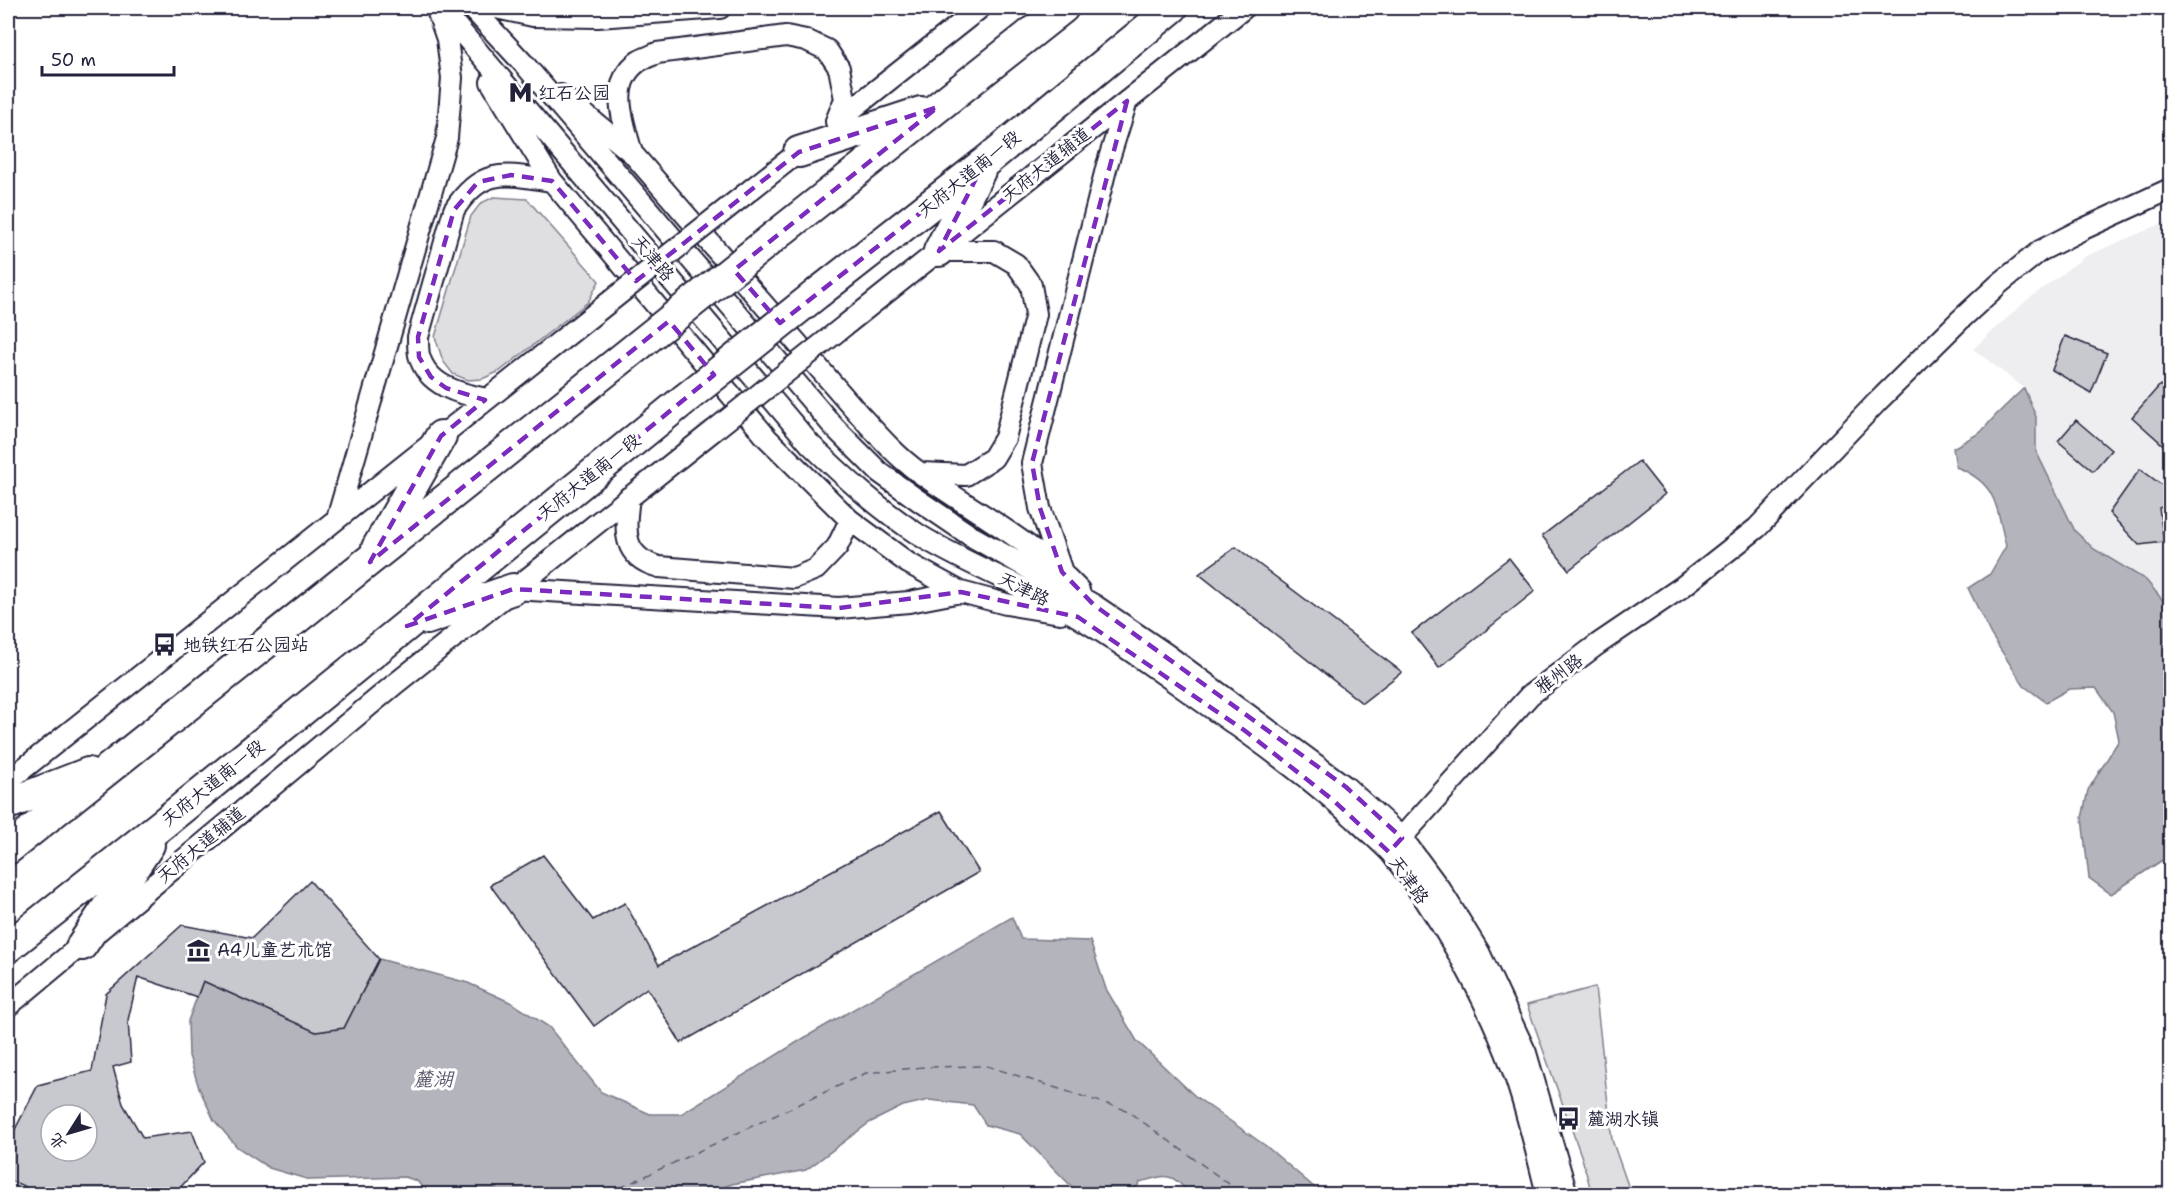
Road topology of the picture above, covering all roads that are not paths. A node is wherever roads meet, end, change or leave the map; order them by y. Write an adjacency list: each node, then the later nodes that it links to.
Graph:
1 (436, 8): 25 (street)
2 (441, 8): 10 (street, 天津路)
3 (472, 8): 11 (street, 天津路)
4 (496, 8): 5 (street)
5 (720, 8)
6 (980, 8): 14 (street)
7 (1063, 8): 13 (highway)
8 (1172, 8): 17 (highway, 天府大道南一段)
9 (1244, 8): 12 (street, 天府大道辅道)
10 (461, 31): 18 (street); 32 (street, 天津路)
11 (524, 64): 16 (street); 31 (street, 天津路)
12 (1127, 101): 20 (street, 天府大道辅道); 28 (street)
13 (938, 107): 15 (highway); 27 (highway, bridge)
14 (837, 121): 15 (street); 16 (street)
15 (799, 152): 21 (street, bridge)
16 (632, 153): 23 (street)
17 (984, 163): 20 (highway); 33 (highway, 天府大道南一段, bridge)
18 (552, 181): 21 (street); 26 (street)
19 (2170, 189): 39 (street, 雅州路)
20 (939, 251): 23 (street); 24 (street, 天府大道辅道, bridge)
21 (487, 399): 22 (street)
22 (441, 436): 25 (street); 27 (highway)
23 (919, 472): 28 (street)
24 (629, 497): 26 (street); 29 (street, 天府大道辅道)
25 (337, 519): 36 (street)
26 (850, 520): 30 (street)
27 (370, 562): 35 (highway)
28 (1062, 572): 31 (street)
29 (513, 590): 30 (street); 33 (highway); 41 (street, 天府大道辅道)
30 (961, 592): 32 (street)
31 (1094, 605): 34 (street, 天津路)
32 (1078, 617): 34 (street, 天津路)
33 (407, 626): 38 (highway, 天府大道南一段)
34 (1142, 649): 39 (street, 天津路)
35 (116, 762): 37 (highway); 40 (highway)
36 (8, 782)
37 (8, 804)
38 (165, 822): 41 (highway); 42 (highway, 天府大道南一段)
39 (1396, 845): 44 (street, 天津路); 45 (street, 天津路)
40 (8, 849)
41 (82, 945): 43 (street, 天府大道辅道)
42 (8, 947)
43 (8, 1006)
44 (1547, 1194)
45 (1567, 1194)

